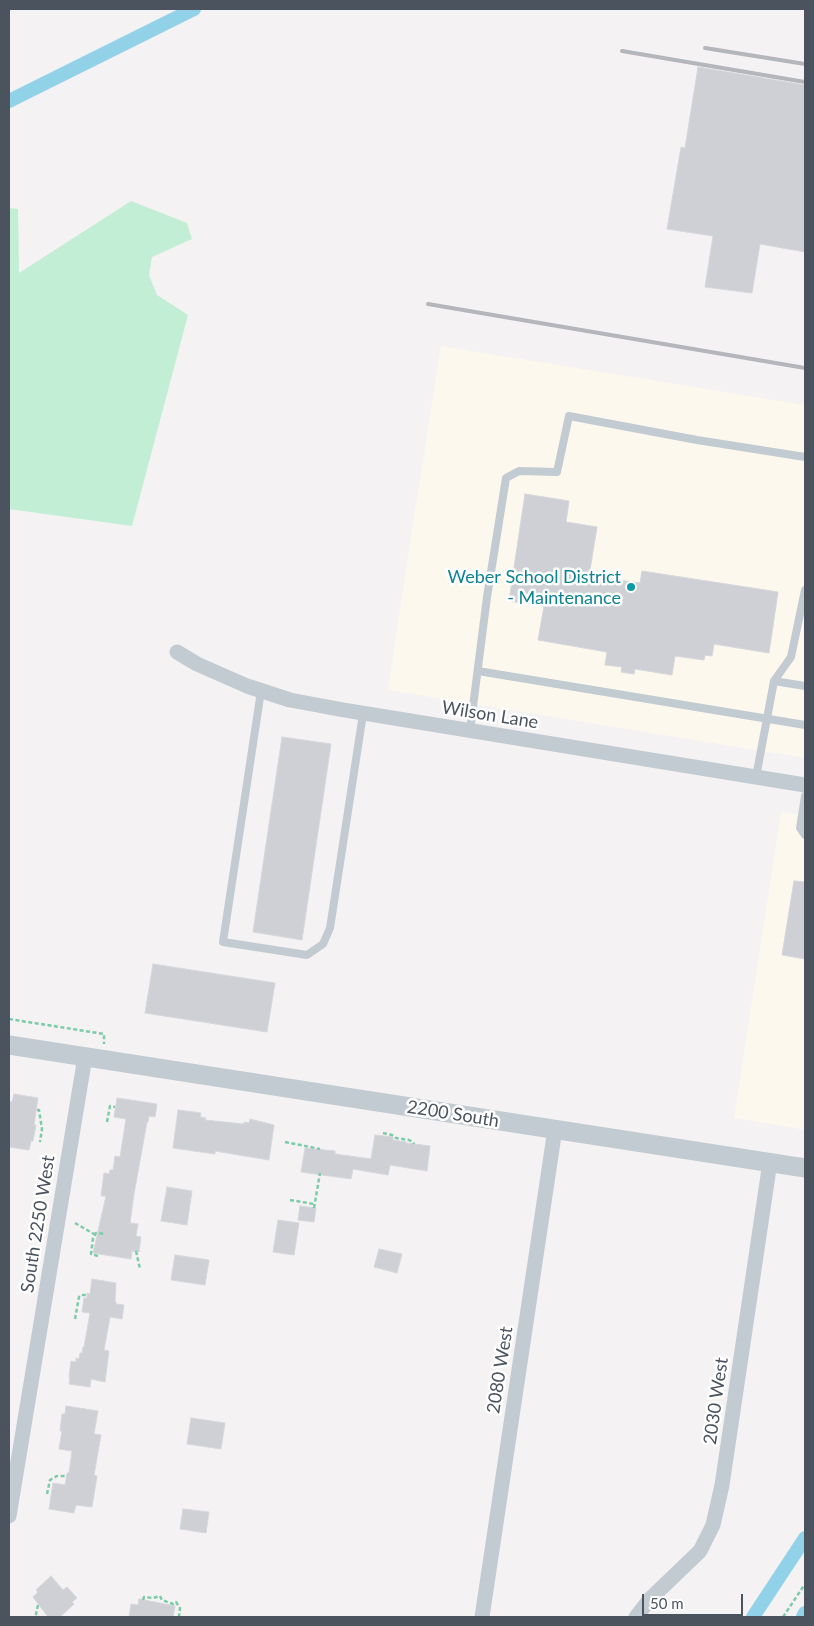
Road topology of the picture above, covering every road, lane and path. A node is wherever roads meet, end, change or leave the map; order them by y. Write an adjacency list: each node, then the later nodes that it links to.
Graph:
1 (805, 457): 4 (lane)
2 (805, 590): 5 (lane)
3 (177, 652): 7 (street, Wilson Lane)
4 (478, 671): 9 (lane); 11 (lane)
5 (774, 681): 6 (lane); 9 (lane)
6 (805, 686)
7 (261, 690): 8 (street, Wilson Lane); 8 (lane)
8 (363, 714): 11 (street, Wilson Lane)
9 (767, 719): 10 (lane); 12 (lane)
10 (805, 725)
11 (470, 730): 12 (street, Wilson Lane)
12 (756, 777): 13 (street, Wilson Lane)
13 (805, 785)
14 (805, 796): 15 (lane)
15 (805, 835)
16 (9, 1019): 18 (path)
17 (9, 1045): 18 (street, 2200 South)
18 (96, 1056): 22 (street, 2200 South); 44 (street, South 2250 West)
19 (116, 1107): 21 (path)
20 (37, 1110): 24 (path)
21 (108, 1122)
22 (555, 1129): 28 (street, 2200 South); 50 (street, 2080 West)
23 (383, 1133): 26 (path)
24 (40, 1142)
25 (285, 1142): 27 (path)
26 (414, 1144)
27 (320, 1149)
28 (770, 1162): 29 (street, 2200 South); 51 (street, 2030 West)
29 (805, 1168)
30 (320, 1172): 32 (path)
31 (290, 1200): 32 (path)
32 (314, 1204): 33 (path)
33 (314, 1208)
34 (75, 1223): 35 (path)
35 (94, 1234): 36 (path); 38 (path)
36 (105, 1234)
37 (136, 1251): 39 (path)
38 (98, 1256)
39 (140, 1268)
40 (87, 1296): 41 (path)
41 (75, 1319)
42 (66, 1476): 43 (path)
43 (47, 1494)
44 (9, 1516)
45 (805, 1584): 52 (path)
46 (143, 1600): 49 (path)
47 (38, 1605): 48 (path)
48 (39, 1617)
49 (178, 1617)
50 (482, 1617)
51 (636, 1617)
52 (784, 1617)

